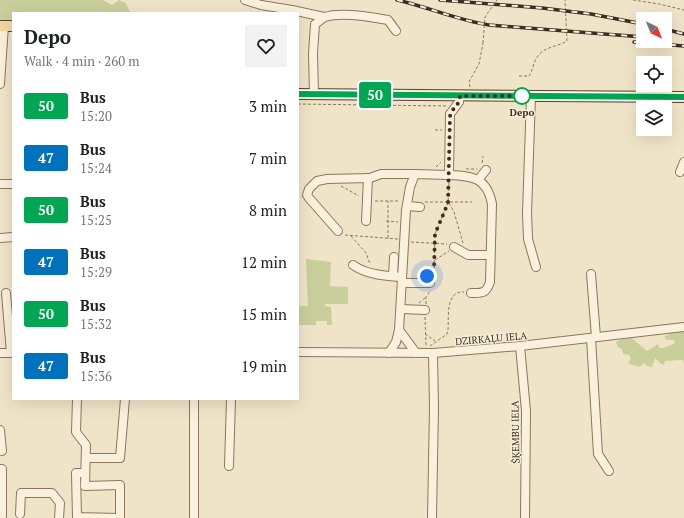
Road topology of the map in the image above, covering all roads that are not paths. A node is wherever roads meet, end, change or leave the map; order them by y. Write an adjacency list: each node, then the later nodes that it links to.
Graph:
1 (246, 0): 2 (street)
2 (324, 18): 4 (street); 8 (street)
3 (6, 26): 5 (street)
4 (396, 31)
5 (1, 55): 6 (street)
6 (0, 84)
7 (299, 94): 8 (main road)
8 (314, 94): 9 (main road)
9 (465, 96): 10 (main road); 12 (street)
10 (531, 96): 11 (main road); 33 (street)
11 (684, 97)
12 (450, 116): 13 (street); 18 (street)
13 (458, 121)
14 (684, 162): 16 (street)
15 (484, 167): 20 (street)
16 (680, 172)
17 (415, 174): 18 (street); 19 (street); 23 (street)
18 (449, 175): 20 (street)
19 (368, 178): 25 (street); 26 (street)
20 (478, 180): 30 (street)
21 (0, 184): 22 (street)
22 (12, 184)
23 (407, 206): 24 (street); 36 (street)
24 (420, 206)
25 (366, 221)
26 (338, 231)
27 (12, 237): 28 (street)
28 (0, 238)
29 (454, 247): 30 (street)
30 (490, 255): 39 (street)
31 (394, 257): 35 (street)
32 (353, 265): 35 (street)
33 (536, 267)
34 (591, 274): 44 (street)
35 (393, 276): 36 (street)
36 (402, 280): 37 (street); 40 (street)
37 (431, 281)
38 (6, 293): 48 (street)
39 (471, 293)
40 (401, 309): 41 (street); 43 (street)
41 (425, 310)
42 (684, 327): 44 (street, DZIRKAĻU IELA)
43 (399, 330): 49 (street); 51 (street)
44 (594, 338): 45 (street, DZIRKAĻU IELA); 61 (street)
45 (520, 346): 50 (street, DZIRKAĻU IELA); 69 (street, ŠĶEMBU IELA)
46 (299, 352): 49 (street, DZIRKAĻU IELA)
47 (0, 353): 48 (street)
48 (12, 353)
49 (389, 353): 51 (street, DZIRKAĻU IELA)
50 (433, 353): 51 (street, DZIRKAĻU IELA); 68 (street)
51 (416, 354)
52 (77, 400): 58 (street)
53 (125, 400): 58 (street)
54 (194, 400): 67 (street)
55 (231, 400): 59 (street)
56 (0, 430): 57 (street)
57 (2, 451)
58 (86, 458): 62 (street)
59 (229, 466)
60 (0, 469): 64 (street)
61 (609, 471)
62 (85, 473): 66 (street); 66 (street)
63 (20, 514): 65 (street)
64 (0, 516)
65 (59, 518)
66 (119, 518)
67 (194, 518)
68 (432, 518)
69 (525, 518)

